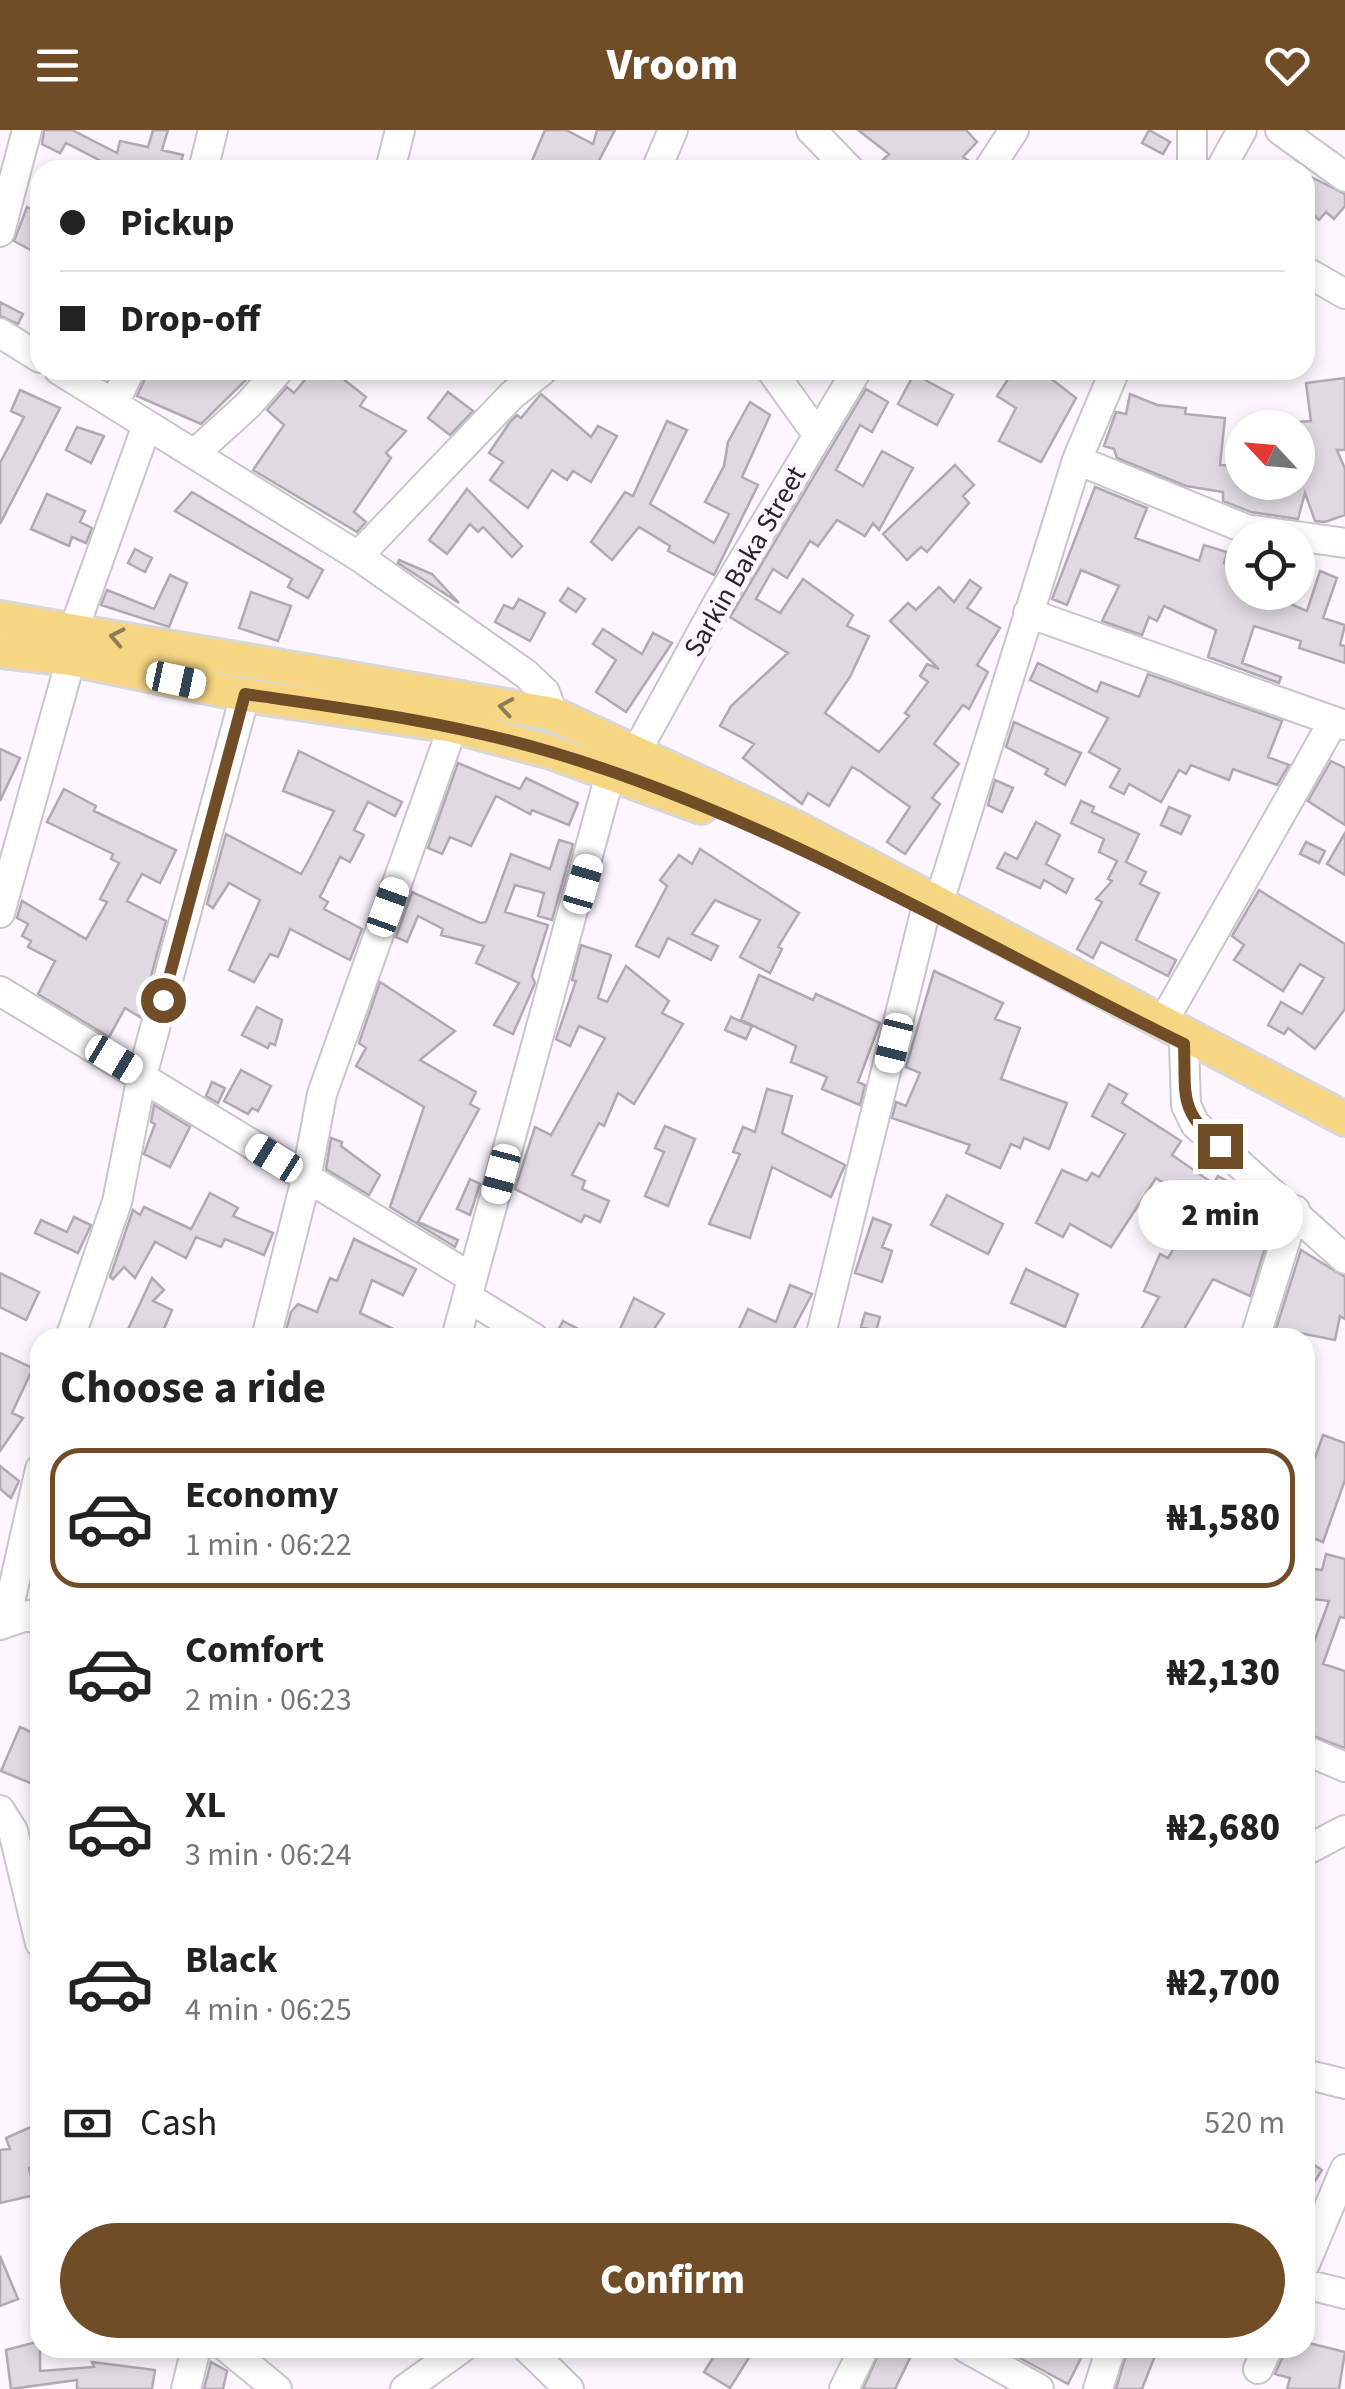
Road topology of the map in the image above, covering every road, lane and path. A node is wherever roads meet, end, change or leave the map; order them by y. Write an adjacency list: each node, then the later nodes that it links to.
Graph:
1 (27, 130): 18 (street)
2 (212, 130): 10 (street)
3 (400, 130): 11 (street)
4 (673, 130): 12 (street)
5 (811, 130): 13 (street)
6 (1014, 130): 14 (street)
7 (1192, 130): 15 (street)
8 (1242, 130): 16 (street)
9 (1280, 130): 17 (street)
10 (205, 160)
11 (392, 160)
12 (660, 160)
13 (840, 160)
14 (994, 160)
15 (1192, 160)
16 (1226, 160)
17 (1345, 177)
18 (0, 232)
19 (1315, 277): 20 (street)
20 (1345, 294)
21 (0, 333): 22 (street)
22 (30, 352)
23 (76, 380): 30 (street)
24 (125, 380): 30 (street)
25 (270, 380): 33 (street)
26 (531, 380): 36 (street)
27 (777, 380): 32 (street)
28 (851, 380): 32 (street, Sarkin Baka Street)
29 (1111, 380): 34 (street)
30 (114, 404): 31 (street)
31 (147, 426): 33 (street); 39 (street)
32 (817, 434): 45 (street, Sarkin Baka Street)
33 (194, 454): 36 (street)
34 (1077, 460): 35 (street); 37 (street)
35 (1345, 543)
36 (358, 556): 42 (street)
37 (1028, 613): 43 (street); 46 (street)
38 (0, 618): 39 (main road)
39 (73, 644): 40 (main road); 41 (main road); 42 (main road, one-way to 39); 47 (street)
40 (0, 651)
41 (245, 694): 44 (main road); 50 (street)
42 (553, 714): 45 (main road)
43 (1339, 724): 49 (street)
44 (454, 726): 45 (main road); 53 (street)
45 (623, 763): 46 (main road); 56 (street, Sarkin Baka Street)
46 (932, 908): 49 (main road); 61 (street)
47 (0, 913)
48 (0, 991): 50 (street)
49 (1174, 1032): 51 (main road); 52 (main road); 54 (street)
50 (142, 1076): 53 (street); 57 (street)
51 (1345, 1119)
52 (1345, 1133)
53 (306, 1179): 56 (street); 58 (street)
54 (1295, 1210): 55 (street); 62 (street)
55 (1345, 1259)
56 (470, 1288): 59 (street, Sarkin Baka Street); 60 (street)
57 (73, 1328)
58 (269, 1328)
59 (459, 1328)
60 (521, 1328)
61 (823, 1328)
62 (1258, 1328)
63 (30, 1511): 65 (street)
64 (30, 1616): 65 (street)
65 (3, 1623)
66 (1315, 1754): 67 (street)
67 (1345, 1767)
68 (0, 1810): 71 (street)
69 (1345, 1830): 70 (street)
70 (1315, 1846)
71 (30, 1900)
72 (1315, 2076): 73 (street)
73 (1345, 2084)
74 (1345, 2169): 75 (street)
75 (1315, 2240)
76 (1315, 2286): 77 (street)
77 (1345, 2294)
78 (239, 2358): 84 (street)
79 (448, 2358): 85 (street)
80 (537, 2358): 86 (street)
81 (859, 2358): 87 (street)
82 (984, 2358): 88 (street)
83 (1109, 2358): 89 (street)
84 (277, 2389)
85 (405, 2389)
86 (569, 2389)
87 (844, 2389)
88 (1039, 2389)
89 (1098, 2389)

